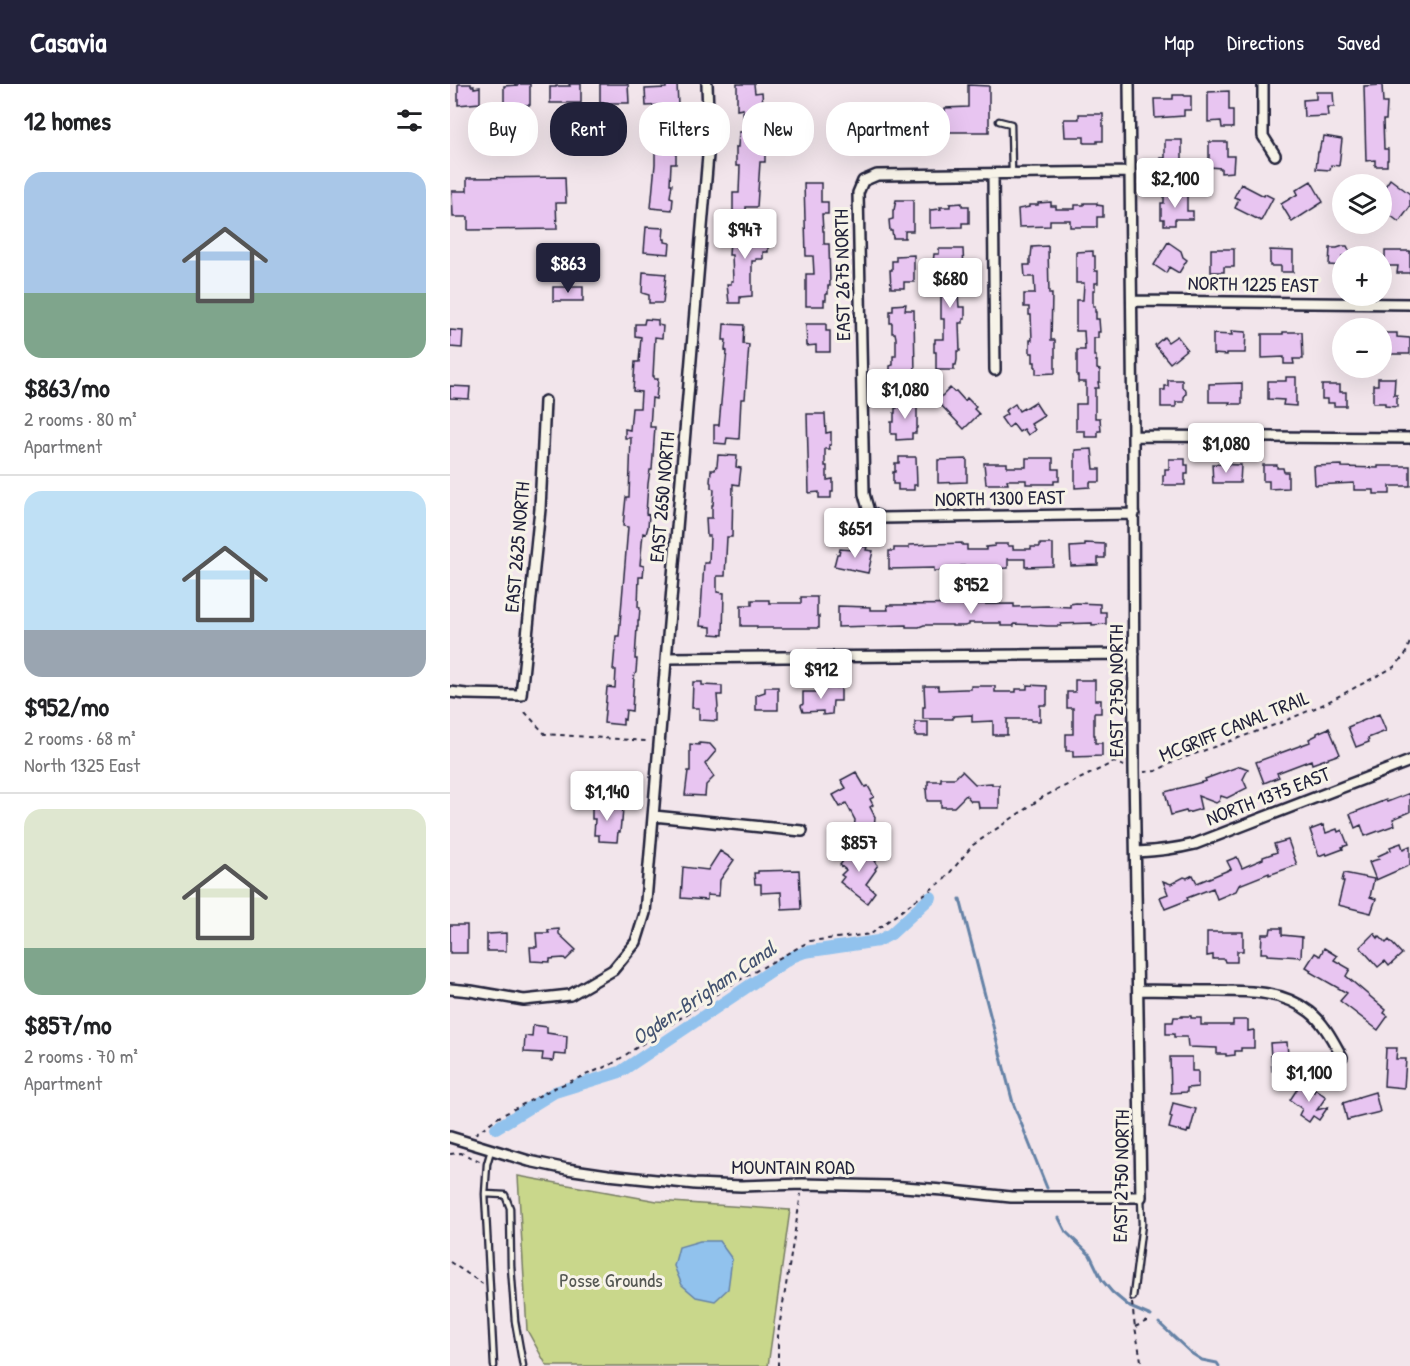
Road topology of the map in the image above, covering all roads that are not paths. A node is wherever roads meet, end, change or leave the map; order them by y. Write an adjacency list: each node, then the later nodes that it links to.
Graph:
1 (707, 84): 18 (street, EAST 2650 NORTH)
2 (1129, 84): 6 (street, EAST 2750 NORTH)
3 (1263, 84): 5 (street)
4 (999, 121): 7 (lane)
5 (1275, 155)
6 (1129, 172): 7 (street); 9 (street, EAST 2750 NORTH)
7 (1012, 173): 8 (street)
8 (993, 174): 11 (street); 15 (street, EAST 2675 NORTH)
9 (1132, 301): 10 (street, NORTH 1225 EAST); 13 (street, EAST 2750 NORTH)
10 (1410, 304)
11 (994, 370)
12 (545, 401): 19 (street, EAST 2625 NORTH)
13 (1133, 436): 14 (street); 16 (street, EAST 2750 NORTH)
14 (1410, 438)
15 (869, 512): 16 (street, NORTH 1300 EAST)
16 (1134, 514): 17 (street, EAST 2750 NORTH)
17 (1134, 654): 18 (street); 23 (street, EAST 2750 NORTH)
18 (668, 658): 21 (street, EAST 2650 NORTH)
19 (450, 692)
20 (1410, 761): 23 (street, NORTH 1375 EAST)
21 (654, 816): 22 (street); 24 (street, EAST 2650 NORTH)
22 (802, 831)
23 (1137, 852): 25 (street, EAST 2750 NORTH)
24 (450, 989)
25 (1138, 990): 26 (street); 30 (street, EAST 2750 NORTH)
26 (1342, 1057)
27 (450, 1137): 28 (street, MOUNTAIN ROAD)
28 (491, 1150): 29 (lane); 30 (street, MOUNTAIN ROAD)
29 (485, 1194): 32 (lane); 33 (lane)
30 (1141, 1197): 31 (lane, EAST 2750 NORTH)
31 (1133, 1297)
32 (494, 1366)
33 (523, 1366)

